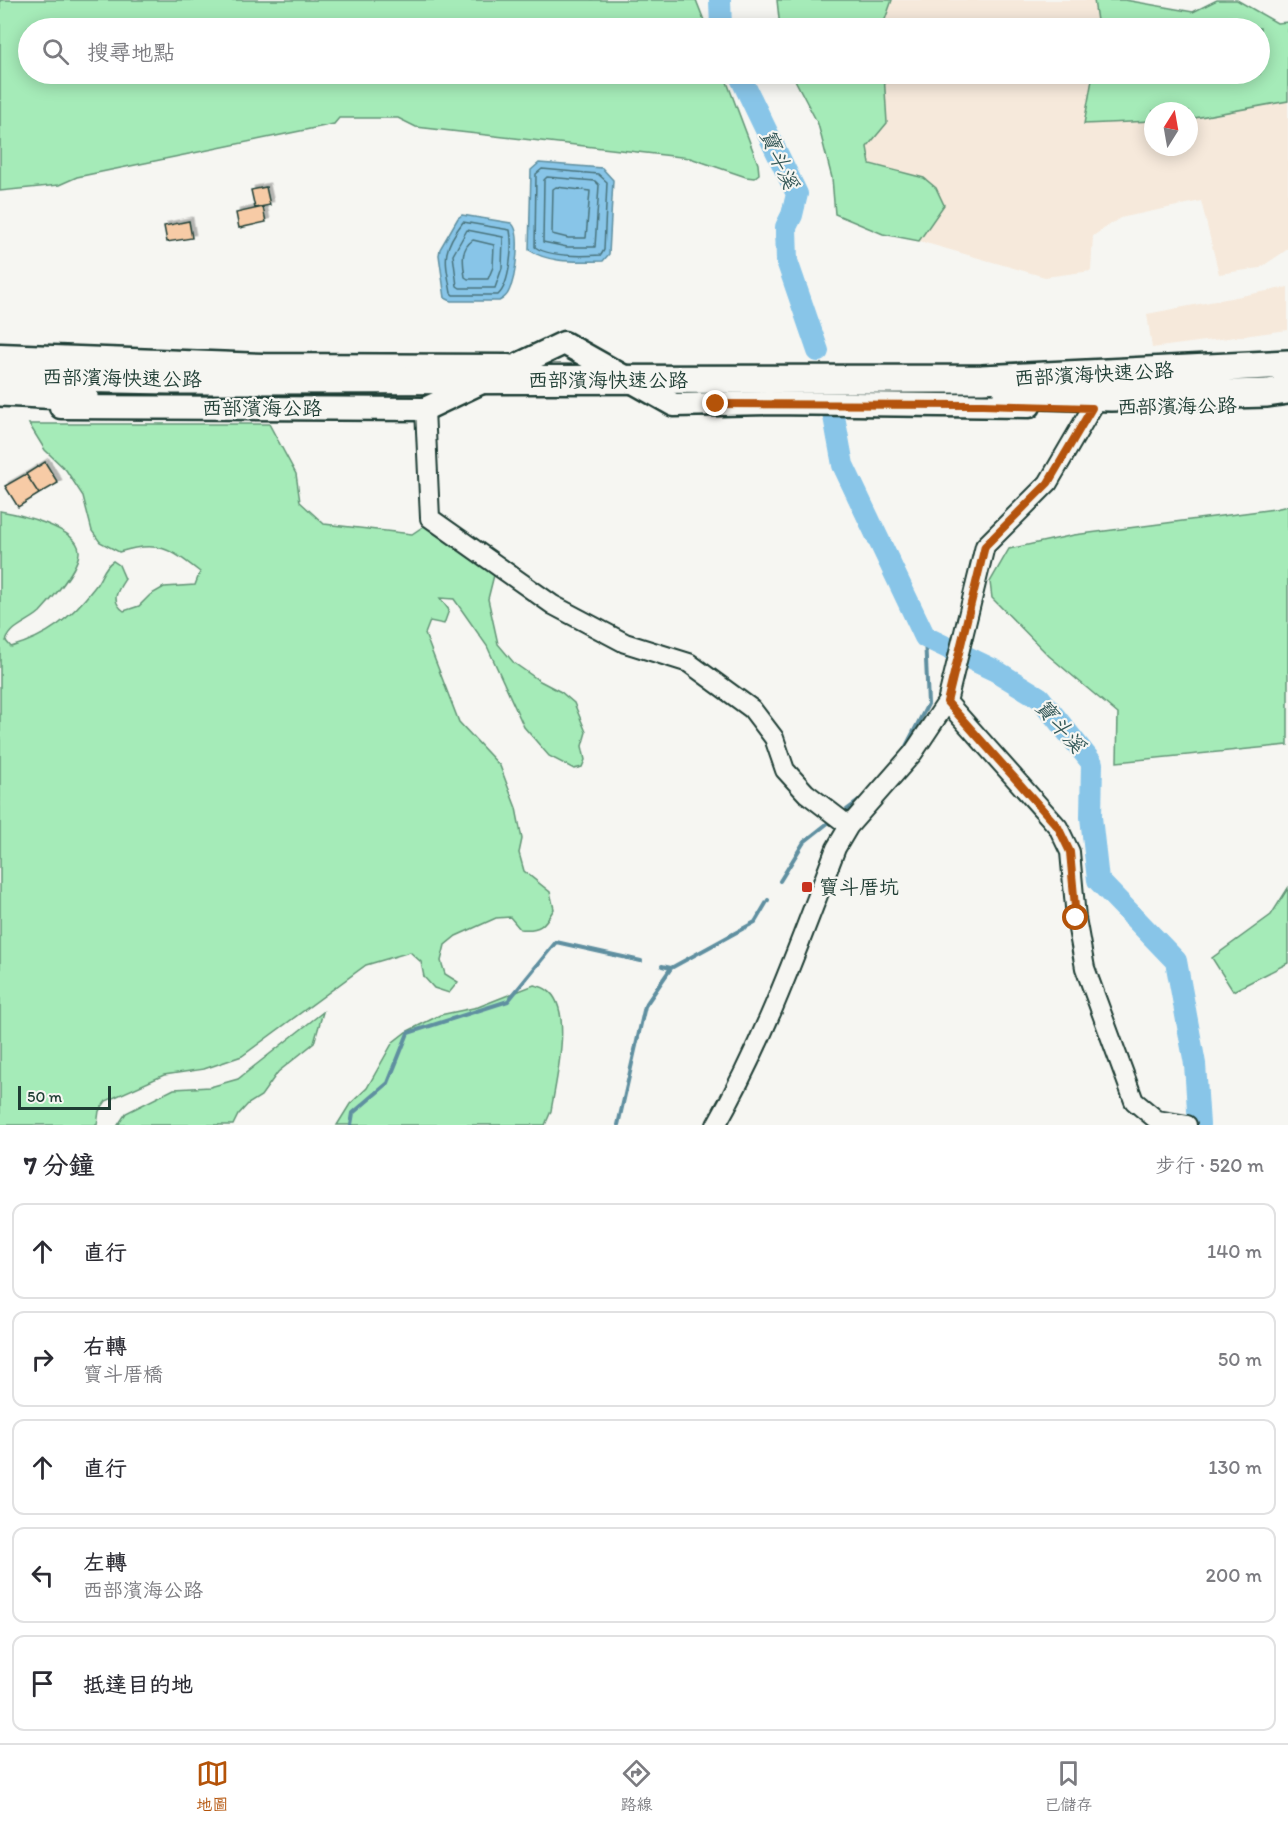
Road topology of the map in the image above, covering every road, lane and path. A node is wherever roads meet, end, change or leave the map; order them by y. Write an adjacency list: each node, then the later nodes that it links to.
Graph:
1 (1288, 354): 2 (main road)
2 (0, 356)
3 (1288, 364): 5 (highway, 西部濱海快速公路)
4 (0, 373): 6 (highway, 西部濱海快速公路)
5 (982, 386): 6 (highway, 西部濱海快速公路); 7 (highway, 西部濱海快速公路)
6 (766, 387): 8 (highway, 西部濱海快速公路)
7 (1288, 390)
8 (0, 392)
9 (1288, 403): 11 (main road, 西部濱海公路)
10 (0, 404): 12 (main road, 西部濱海公路)
11 (1093, 407): 12 (main road, 西部濱海公路); 13 (street)
12 (425, 409): 14 (street)
13 (948, 700): 14 (street); 16 (street)
14 (849, 826): 15 (street)
15 (716, 1125)
16 (1187, 1125)

